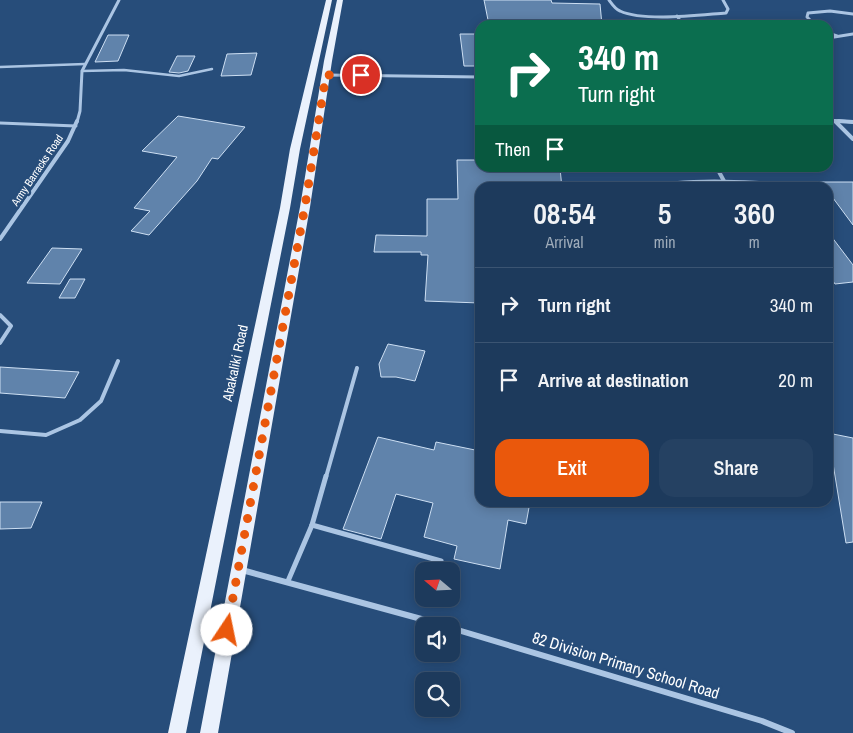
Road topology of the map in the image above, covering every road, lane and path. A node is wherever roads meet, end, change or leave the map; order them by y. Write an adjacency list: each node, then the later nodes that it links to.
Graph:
1 (119, 0): 14 (street, Army Barracks Road)
2 (328, 0): 37 (main road, Abakaliki Road)
3 (340, 0): 18 (main road)
4 (609, 0): 7 (street)
5 (724, 0): 7 (street)
6 (853, 14): 9 (street)
7 (677, 16): 8 (street)
8 (680, 20)
9 (811, 20)
10 (853, 34): 12 (street)
11 (833, 35): 12 (street)
12 (837, 36): 13 (street)
13 (833, 37)
14 (85, 64): 15 (lane); 17 (street, Army Barracks Road)
15 (0, 67)
16 (212, 69): 17 (lane)
17 (82, 71): 23 (street, Army Barracks Road)
18 (326, 75): 19 (street); 33 (main road)
19 (475, 77)
20 (835, 121): 21 (street); 24 (street)
21 (853, 122)
22 (0, 123): 23 (lane)
23 (76, 126): 25 (street, Army Barracks Road)
24 (853, 139)
25 (1, 237)
26 (0, 315): 27 (lane)
27 (0, 343)
28 (118, 361): 30 (lane)
29 (357, 368): 31 (lane)
30 (0, 432)
31 (312, 525): 32 (lane); 34 (lane)
32 (441, 561)
33 (239, 569): 34 (street); 38 (main road)
34 (288, 582): 35 (street)
35 (415, 617)
36 (460, 631): 39 (street, 82 Division Primary School Road)
37 (177, 733)
38 (209, 733)
39 (792, 733)

